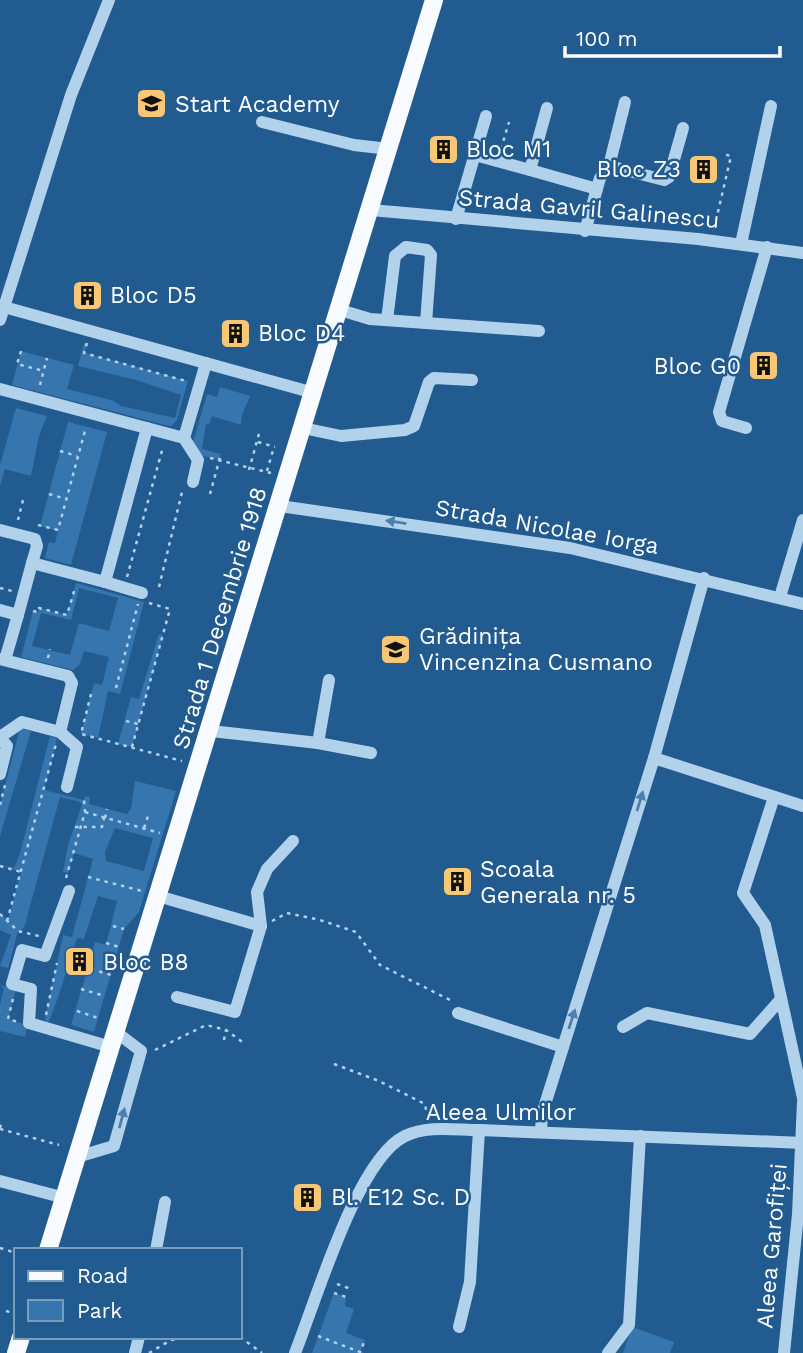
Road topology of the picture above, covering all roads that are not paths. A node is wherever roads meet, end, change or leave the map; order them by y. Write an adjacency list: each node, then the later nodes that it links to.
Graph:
1 (109, 0): 20 (street)
2 (434, 0): 9 (main road, Strada 1 Decembrie 1918)
3 (625, 102): 11 (street)
4 (771, 106): 17 (street)
5 (547, 108): 12 (street)
6 (486, 116): 10 (street)
7 (262, 122): 9 (street)
8 (683, 128): 11 (street)
9 (389, 149): 14 (main road, Strada 1 Decembrie 1918)
10 (475, 155): 12 (street); 15 (street)
11 (609, 166): 13 (street)
12 (530, 170): 13 (street)
13 (597, 189): 16 (street)
14 (371, 210): 15 (street, Strada Gavril Galinescu); 21 (main road, Strada 1 Decembrie 1918)
15 (456, 219): 16 (street, Strada Gavril Galinescu)
16 (585, 231): 17 (street, Strada Gavril Galinescu)
17 (741, 244): 18 (street, Strada Gavril Galinescu)
18 (767, 247): 19 (street, Strada Gavril Galinescu); 32 (street)
19 (803, 253)
20 (4, 307): 22 (street); 26 (street)
21 (340, 310): 23 (street); 29 (main road, Strada 1 Decembrie 1918)
22 (0, 320)
23 (387, 320): 24 (street); 24 (street)
24 (426, 323): 25 (street)
25 (539, 331)
26 (205, 363): 29 (street); 33 (street)
27 (472, 380): 31 (street)
28 (0, 389): 30 (street)
29 (314, 393): 31 (main road, Strada 1 Decembrie 1918)
30 (147, 428): 33 (street); 40 (street)
31 (303, 428): 35 (main road, Strada 1 Decembrie 1918)
32 (746, 428)
33 (184, 438): 34 (street)
34 (189, 483)
35 (280, 506): 39 (street, Strada Nicolae Iorga, one-way to 35); 48 (main road, Strada 1 Decembrie 1918)
36 (803, 520): 42 (street)
37 (0, 530): 38 (street)
38 (32, 563): 40 (street); 45 (street)
39 (704, 578): 42 (street, Strada Nicolae Iorga); 53 (street)
40 (104, 582): 41 (street)
41 (140, 597)
42 (780, 597): 43 (street, Strada Nicolae Iorga)
43 (803, 604)
44 (0, 610): 45 (street)
45 (18, 615): 46 (street)
46 (3, 659): 49 (street)
47 (329, 680): 51 (street)
48 (211, 731): 51 (street); 60 (main road, Strada 1 Decembrie 1918)
49 (59, 735): 50 (street); 55 (street)
50 (0, 737): 54 (street)
51 (318, 743): 52 (street)
52 (371, 753)
53 (654, 758): 56 (street); 68 (street, one-way to 53)
54 (0, 774)
55 (67, 787)
56 (774, 797): 57 (street); 64 (street, Aleea Garofiței)
57 (803, 806)
58 (293, 841): 61 (street)
59 (67, 886): 62 (street)
60 (152, 894): 61 (street); 67 (main road, Strada 1 Decembrie 1918)
61 (261, 926): 63 (street)
62 (9, 985): 67 (street)
63 (177, 996)
64 (781, 999): 66 (street); 69 (street, Aleea Garofiței)
65 (458, 1013): 68 (street)
66 (623, 1027)
67 (113, 1040): 74 (main road, Strada 1 Decembrie 1918); 74 (street, one-way to 67)
68 (563, 1047): 71 (street)
69 (803, 1100): 73 (street, Aleea Garofiței)
70 (480, 1130): 71 (street, Aleea Ulmilor); 81 (street); 82 (street, Aleea Ulmilor)
71 (541, 1131): 72 (street, Aleea Ulmilor)
72 (640, 1136): 73 (street, Aleea Ulmilor); 83 (street)
73 (802, 1143): 78 (street, Aleea Garofiței)
74 (77, 1157): 76 (main road, Strada 1 Decembrie 1918)
75 (0, 1181): 76 (street)
76 (65, 1198): 79 (main road, Strada 1 Decembrie 1918)
77 (164, 1202): 80 (street)
78 (800, 1215): 84 (street, Aleea Garofiței)
79 (49, 1248)
80 (156, 1248)
81 (459, 1327)
82 (295, 1353)
83 (608, 1353)
84 (784, 1353)

